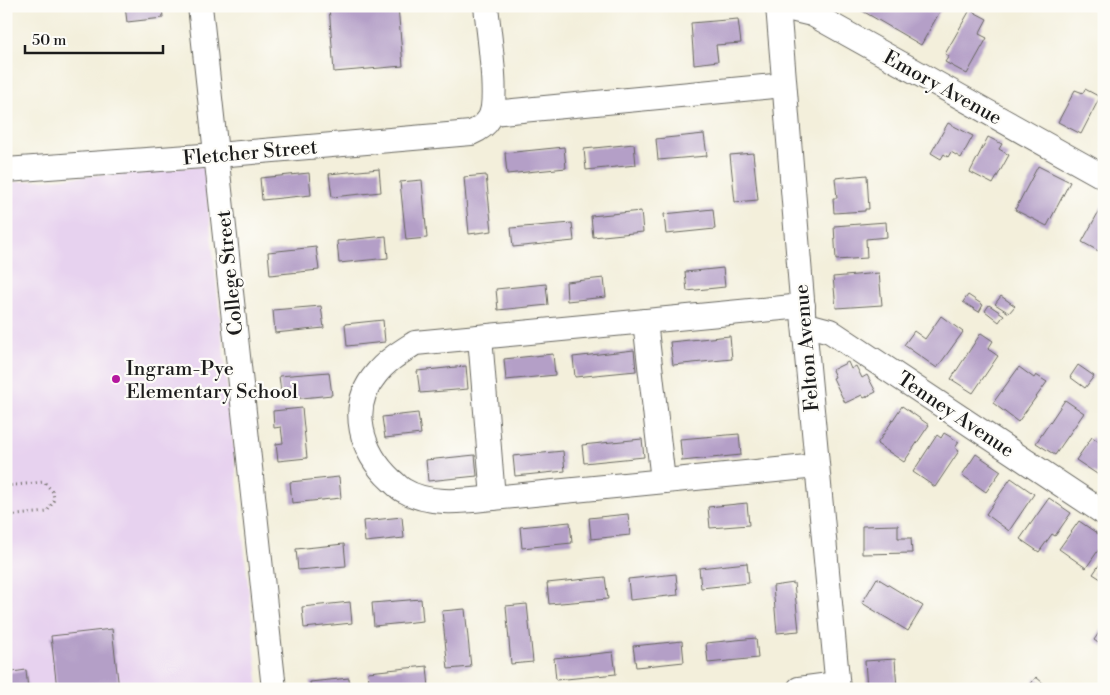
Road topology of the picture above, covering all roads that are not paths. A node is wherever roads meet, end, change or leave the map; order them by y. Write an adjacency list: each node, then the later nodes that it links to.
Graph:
1 (200, 6): 6 (street, College Street)
2 (486, 6): 5 (street)
3 (778, 8): 4 (street, Felton Avenue); 8 (street, Emory Avenue)
4 (790, 91): 5 (street); 9 (street, Felton Avenue)
5 (490, 116): 6 (street, Fletcher Street)
6 (217, 155): 7 (street, Fletcher Street); 17 (street, College Street)
7 (6, 170)
8 (1104, 177)
9 (803, 315): 10 (street); 12 (street, Felton Avenue); 15 (street, Tenney Avenue)
10 (645, 321): 11 (street); 13 (street)
11 (480, 337): 14 (street); 14 (street)
12 (817, 466): 13 (street); 16 (street, Felton Avenue)
13 (663, 481): 14 (street)
14 (493, 498)
15 (1104, 513)
16 (837, 686): 18 (street)
17 (274, 689)
18 (799, 689)

